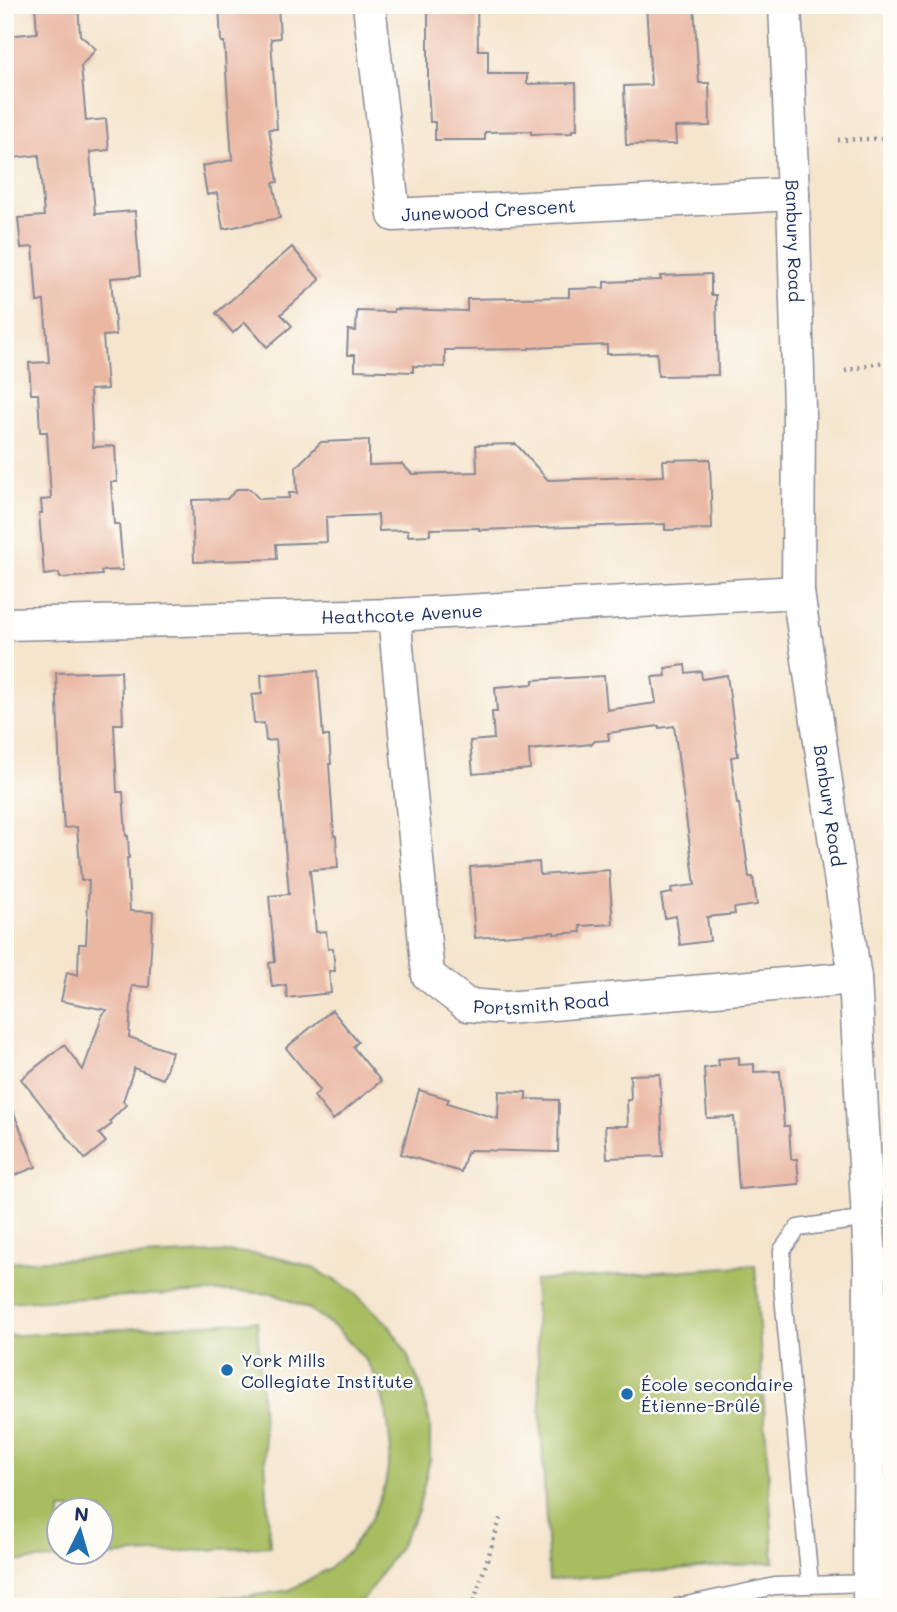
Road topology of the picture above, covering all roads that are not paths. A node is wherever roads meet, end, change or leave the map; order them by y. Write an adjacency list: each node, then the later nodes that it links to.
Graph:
1 (369, 5): 3 (street, Junewood Crescent)
2 (785, 5): 3 (street, Banbury Road)
3 (793, 194): 4 (street, Banbury Road)
4 (798, 592): 5 (street, Heathcote Avenue); 7 (street, Banbury Road)
5 (394, 615): 6 (street, Heathcote Avenue); 7 (street, Portsmith Road)
6 (5, 624)
7 (855, 978): 8 (street, Banbury Road)
8 (867, 1218): 9 (street, Banbury Road); 10 (lane)
9 (881, 1499): 11 (street, Banbury Road)
10 (810, 1584): 11 (lane); 12 (lane)
11 (869, 1595)
12 (677, 1607)

